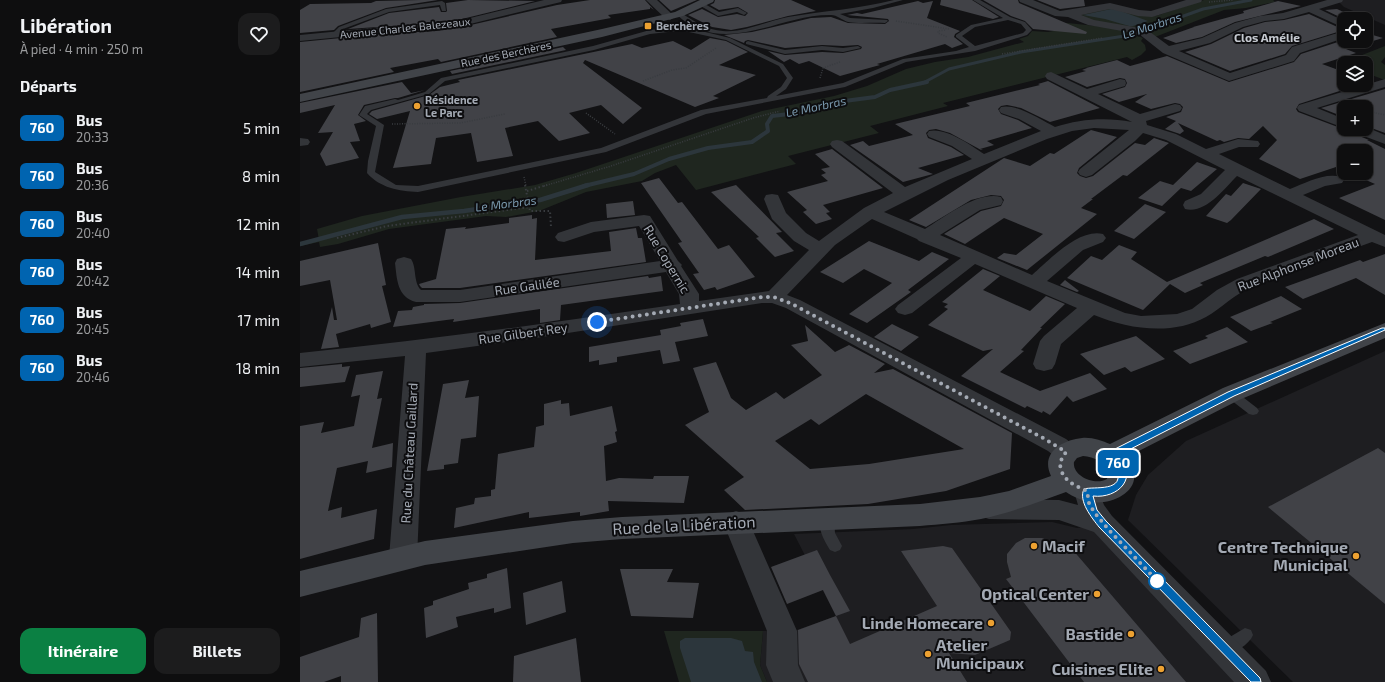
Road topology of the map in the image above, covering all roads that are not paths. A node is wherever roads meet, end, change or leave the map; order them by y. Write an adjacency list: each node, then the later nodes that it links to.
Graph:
1 (557, 0): 20 (street, Avenue Charles Balezeaux)
2 (651, 0): 14 (street)
3 (900, 0): 12 (lane)
4 (976, 0): 15 (lane)
5 (1024, 0): 13 (street)
6 (1197, 0): 13 (street)
7 (1338, 0): 9 (street)
8 (705, 2): 11 (lane); 14 (street, Rue des Berchères)
9 (1308, 8): 17 (street); 26 (street)
10 (444, 10): 20 (lane)
11 (744, 13)
12 (834, 13): 16 (lane); 19 (lane)
13 (1068, 14): 26 (street)
14 (672, 15): 18 (street, Rue des Berchères); 19 (lane)
15 (1008, 18): 25 (lane); 25 (lane)
16 (885, 21)
17 (1337, 22)
18 (602, 33): 23 (lane); 31 (street, Rue des Berchères)
19 (740, 33): 24 (lane)
20 (334, 35): 22 (street, Avenue Charles Balezeaux)
21 (1337, 36): 26 (street)
22 (300, 38)
23 (613, 41): 32 (lane); 32 (lane)
24 (858, 48)
25 (975, 49): 32 (lane)
26 (1167, 50)
27 (1051, 76): 30 (street)
28 (1385, 83): 35 (street)
29 (1120, 84): 30 (street)
30 (1086, 93): 36 (street)
31 (300, 98)
32 (766, 100)
33 (1175, 108): 36 (street)
34 (1006, 110): 37 (street)
35 (1337, 121)
36 (1140, 123): 37 (street); 43 (street); 46 (street)
37 (1054, 132): 44 (street)
38 (934, 134): 44 (street)
39 (1373, 135): 40 (street)
40 (1385, 140)
41 (837, 144): 48 (street)
42 (1253, 144): 43 (street)
43 (1205, 154): 45 (street)
44 (984, 160): 48 (street)
45 (1236, 169): 49 (street); 52 (street)
46 (1086, 172)
47 (1336, 180): 49 (street)
48 (904, 194): 53 (street)
49 (1289, 195): 57 (street)
50 (772, 199): 58 (street)
51 (995, 201): 55 (street)
52 (1191, 205)
53 (870, 212): 55 (street, Rue Alphonse Moreau); 58 (street)
54 (564, 237): 61 (street, Rue Copernic)
55 (926, 237): 59 (street, Rue Alphonse Moreau)
56 (1097, 238): 62 (street)
57 (1379, 239): 65 (street, Rue Alphonse Moreau)
58 (821, 250): 63 (street)
59 (973, 257): 62 (street, Rue Alphonse Moreau); 66 (street)
60 (404, 263): 61 (street, Rue Galilée)
61 (673, 265): 64 (street, Rue Copernic)
62 (1033, 283): 65 (street, Rue Alphonse Moreau)
63 (774, 297): 64 (street, Rue Gilbert Rey); 73 (street, Rue Gilbert Rey)
64 (690, 307): 68 (street, Rue Gilbert Rey)
65 (1091, 307): 70 (street)
66 (905, 309)
67 (1385, 330): 71 (street)
68 (416, 348): 69 (street, Rue Gilbert Rey); 81 (street, Rue du Château Gaillard)
69 (300, 360)
70 (1044, 364)
71 (1231, 394): 72 (lane); 74 (street)
72 (1253, 410)
73 (1066, 452): 74 (street); 75 (street)
74 (1110, 455): 75 (street)
75 (1077, 486): 76 (street, Rue de la Libération); 79 (street)
76 (980, 508): 77 (street, Rue de la Libération); 79 (street)
77 (827, 519): 78 (street, Rue de la Libération); 80 (lane)
78 (736, 522): 81 (street, Rue de la Libération); 83 (street)
79 (1103, 524): 84 (street)
80 (834, 546)
81 (403, 558): 82 (street, Rue de la Libération)
82 (300, 584)
83 (789, 682)
84 (1256, 682)

